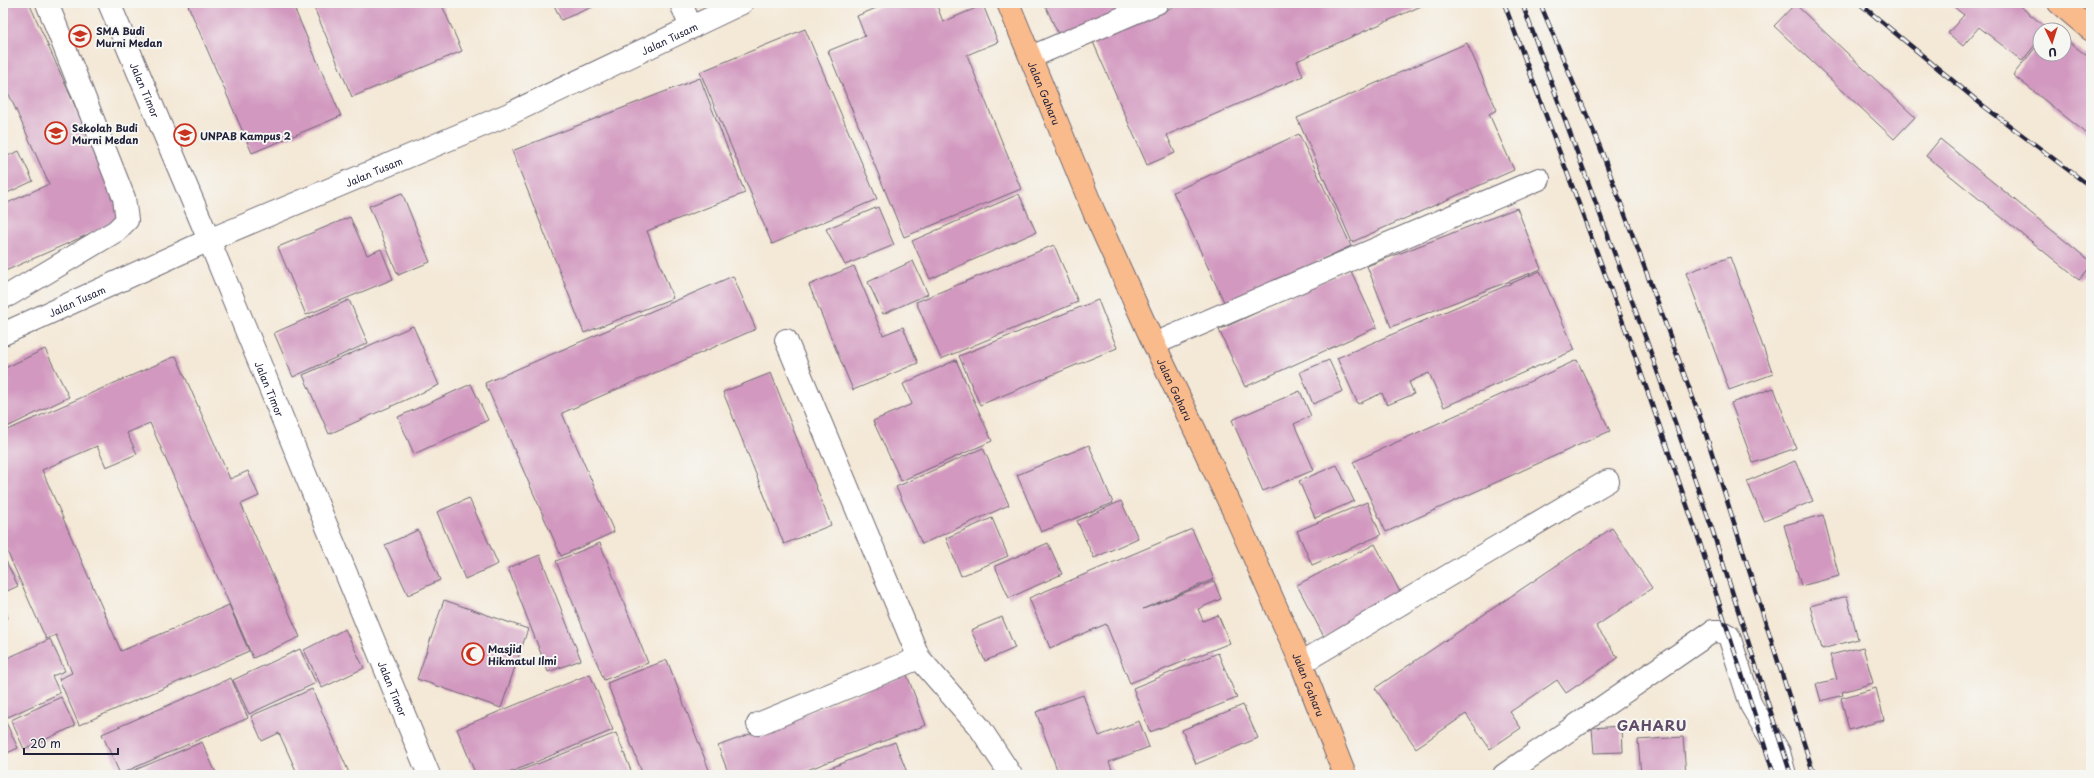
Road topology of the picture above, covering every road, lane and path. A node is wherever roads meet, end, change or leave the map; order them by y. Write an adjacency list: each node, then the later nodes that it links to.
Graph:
1 (47, 3): 13 (street)
2 (108, 3): 12 (street, Jalan Timor)
3 (681, 3): 8 (street)
4 (742, 3): 8 (street, Jalan Tusam)
5 (1008, 3): 10 (main road, Jalan Gaharu)
6 (1157, 3): 10 (street)
7 (2059, 3): 9 (main road)
8 (691, 28): 12 (street, Jalan Tusam)
9 (2091, 30)
10 (1031, 56): 16 (main road, Jalan Gaharu)
11 (1539, 179): 16 (street)
12 (209, 240): 14 (street, Jalan Tusam); 21 (street, Jalan Timor)
13 (3, 297)
14 (3, 334)
15 (786, 340): 18 (street)
16 (1154, 344): 19 (main road, Jalan Gaharu)
17 (1608, 481): 19 (street)
18 (919, 658): 20 (street); 22 (street)
19 (1301, 663): 23 (main road, Jalan Gaharu)
20 (758, 724)
21 (429, 775)
22 (1011, 775)
23 (1345, 775)
24 (1504, 775): 25 (street)
25 (1785, 775)

